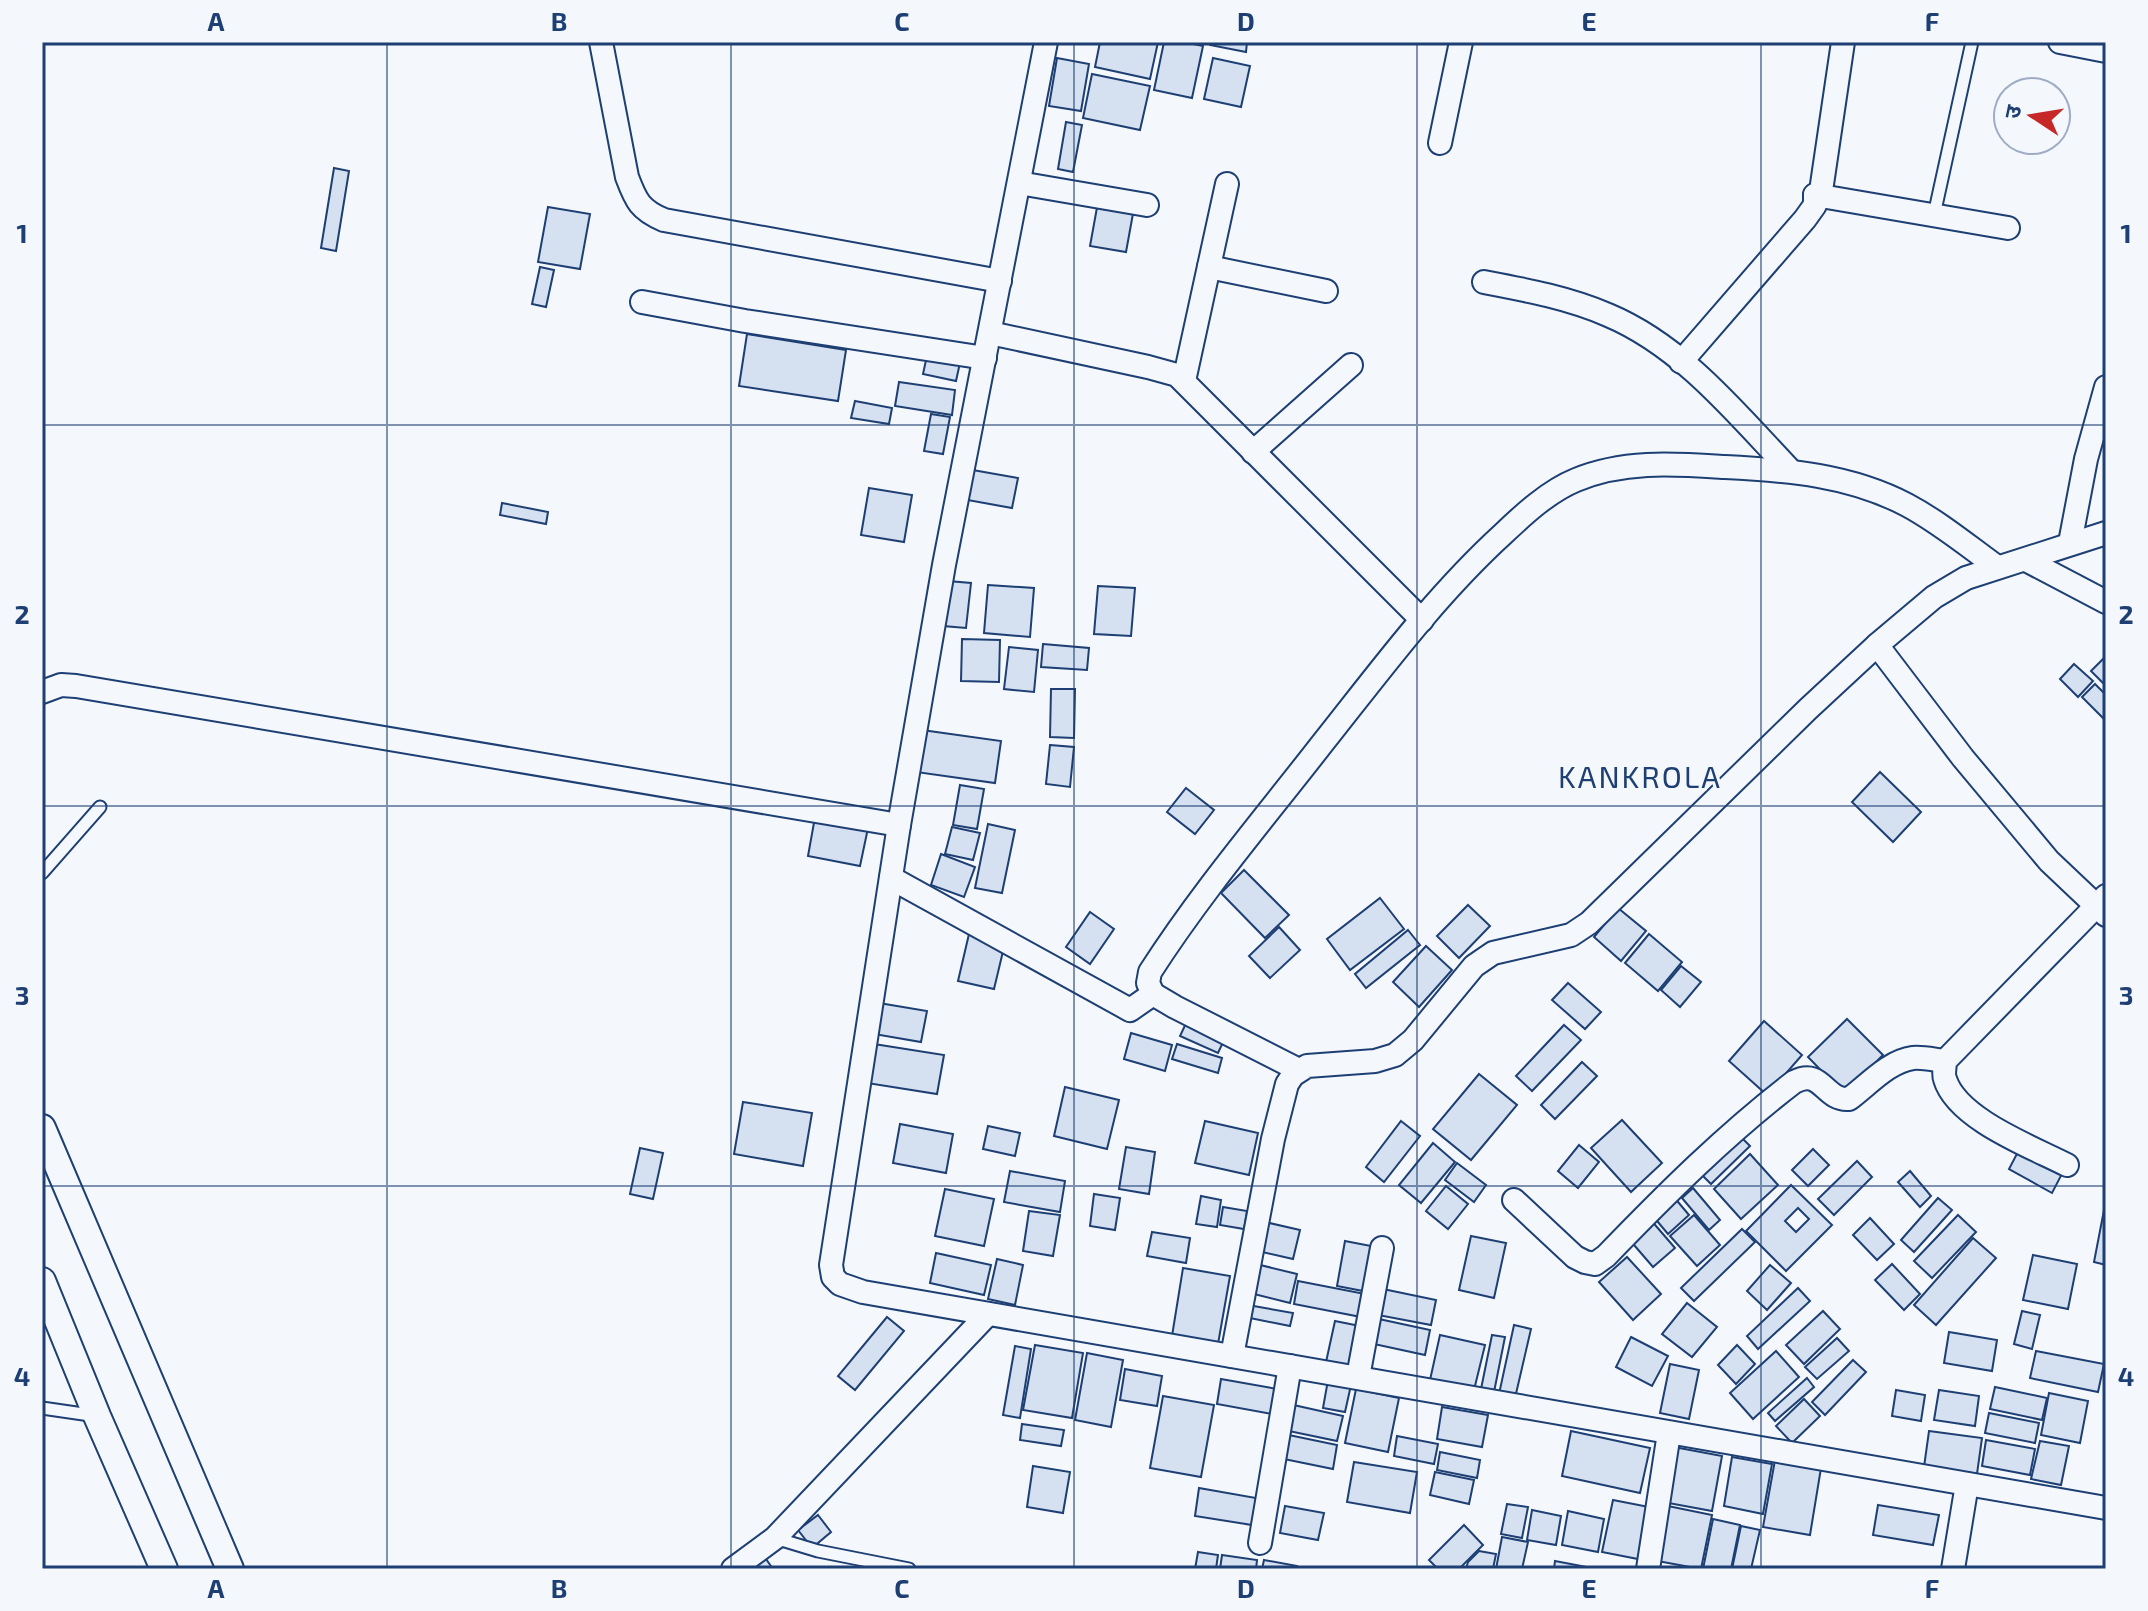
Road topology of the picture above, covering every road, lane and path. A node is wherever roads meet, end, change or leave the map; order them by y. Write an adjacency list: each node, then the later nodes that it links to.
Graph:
1 (601, 42): 16 (street)
2 (1046, 42): 9 (street)
3 (1461, 42): 8 (street)
4 (1843, 42): 11 (street)
5 (1972, 42): 13 (lane)
6 (2060, 42): 7 (street)
7 (2106, 51)
8 (1440, 143)
9 (1019, 183): 12 (street); 16 (street)
10 (1227, 184): 15 (street)
11 (1815, 195): 13 (street); 22 (street)
12 (1147, 205)
13 (1934, 215): 14 (street)
14 (2008, 228)
15 (1209, 267): 18 (street); 24 (street)
16 (1000, 281): 20 (street)
17 (1484, 282): 22 (street)
18 (1326, 291)
19 (642, 302): 21 (street)
20 (990, 333): 21 (street); 24 (street)
21 (985, 358): 37 (street)
22 (1681, 362): 27 (street)
23 (1351, 365): 26 (street)
24 (1184, 381): 26 (street)
25 (2106, 387): 29 (street)
26 (1253, 452): 33 (street)
27 (1790, 470): 31 (street); 33 (street)
28 (2106, 533): 29 (street)
29 (2070, 543): 30 (street)
30 (2026, 560): 31 (street); 32 (street)
31 (1997, 567): 34 (street)
32 (2106, 602)
33 (1422, 620): 41 (street)
34 (1877, 645): 40 (street); 43 (street)
35 (42, 692): 37 (street)
36 (100, 807): 38 (lane)
37 (899, 825): 39 (street)
38 (42, 873)
39 (891, 878): 41 (street); 49 (street)
40 (2103, 906): 42 (street)
41 (1153, 994): 43 (street)
42 (1945, 1061): 45 (street); 46 (street)
43 (1299, 1070): 50 (street)
44 (42, 1128): 61 (street)
45 (2067, 1165)
46 (1514, 1200)
47 (1382, 1248): 52 (street)
48 (42, 1281): 54 (street)
49 (988, 1314): 50 (street); 58 (street)
50 (1232, 1356): 51 (street)
51 (1290, 1366): 52 (street); 59 (street)
52 (1358, 1377): 55 (street)
53 (42, 1408): 54 (lane)
54 (97, 1416): 60 (street)
55 (1669, 1433): 56 (street); 64 (street)
56 (1967, 1484): 57 (street); 65 (street)
57 (2106, 1508)
58 (775, 1538): 62 (street); 63 (lane)
59 (1260, 1543)
60 (164, 1569)
61 (230, 1569)
62 (733, 1569)
63 (909, 1569)
64 (1648, 1569)
65 (1953, 1569)

